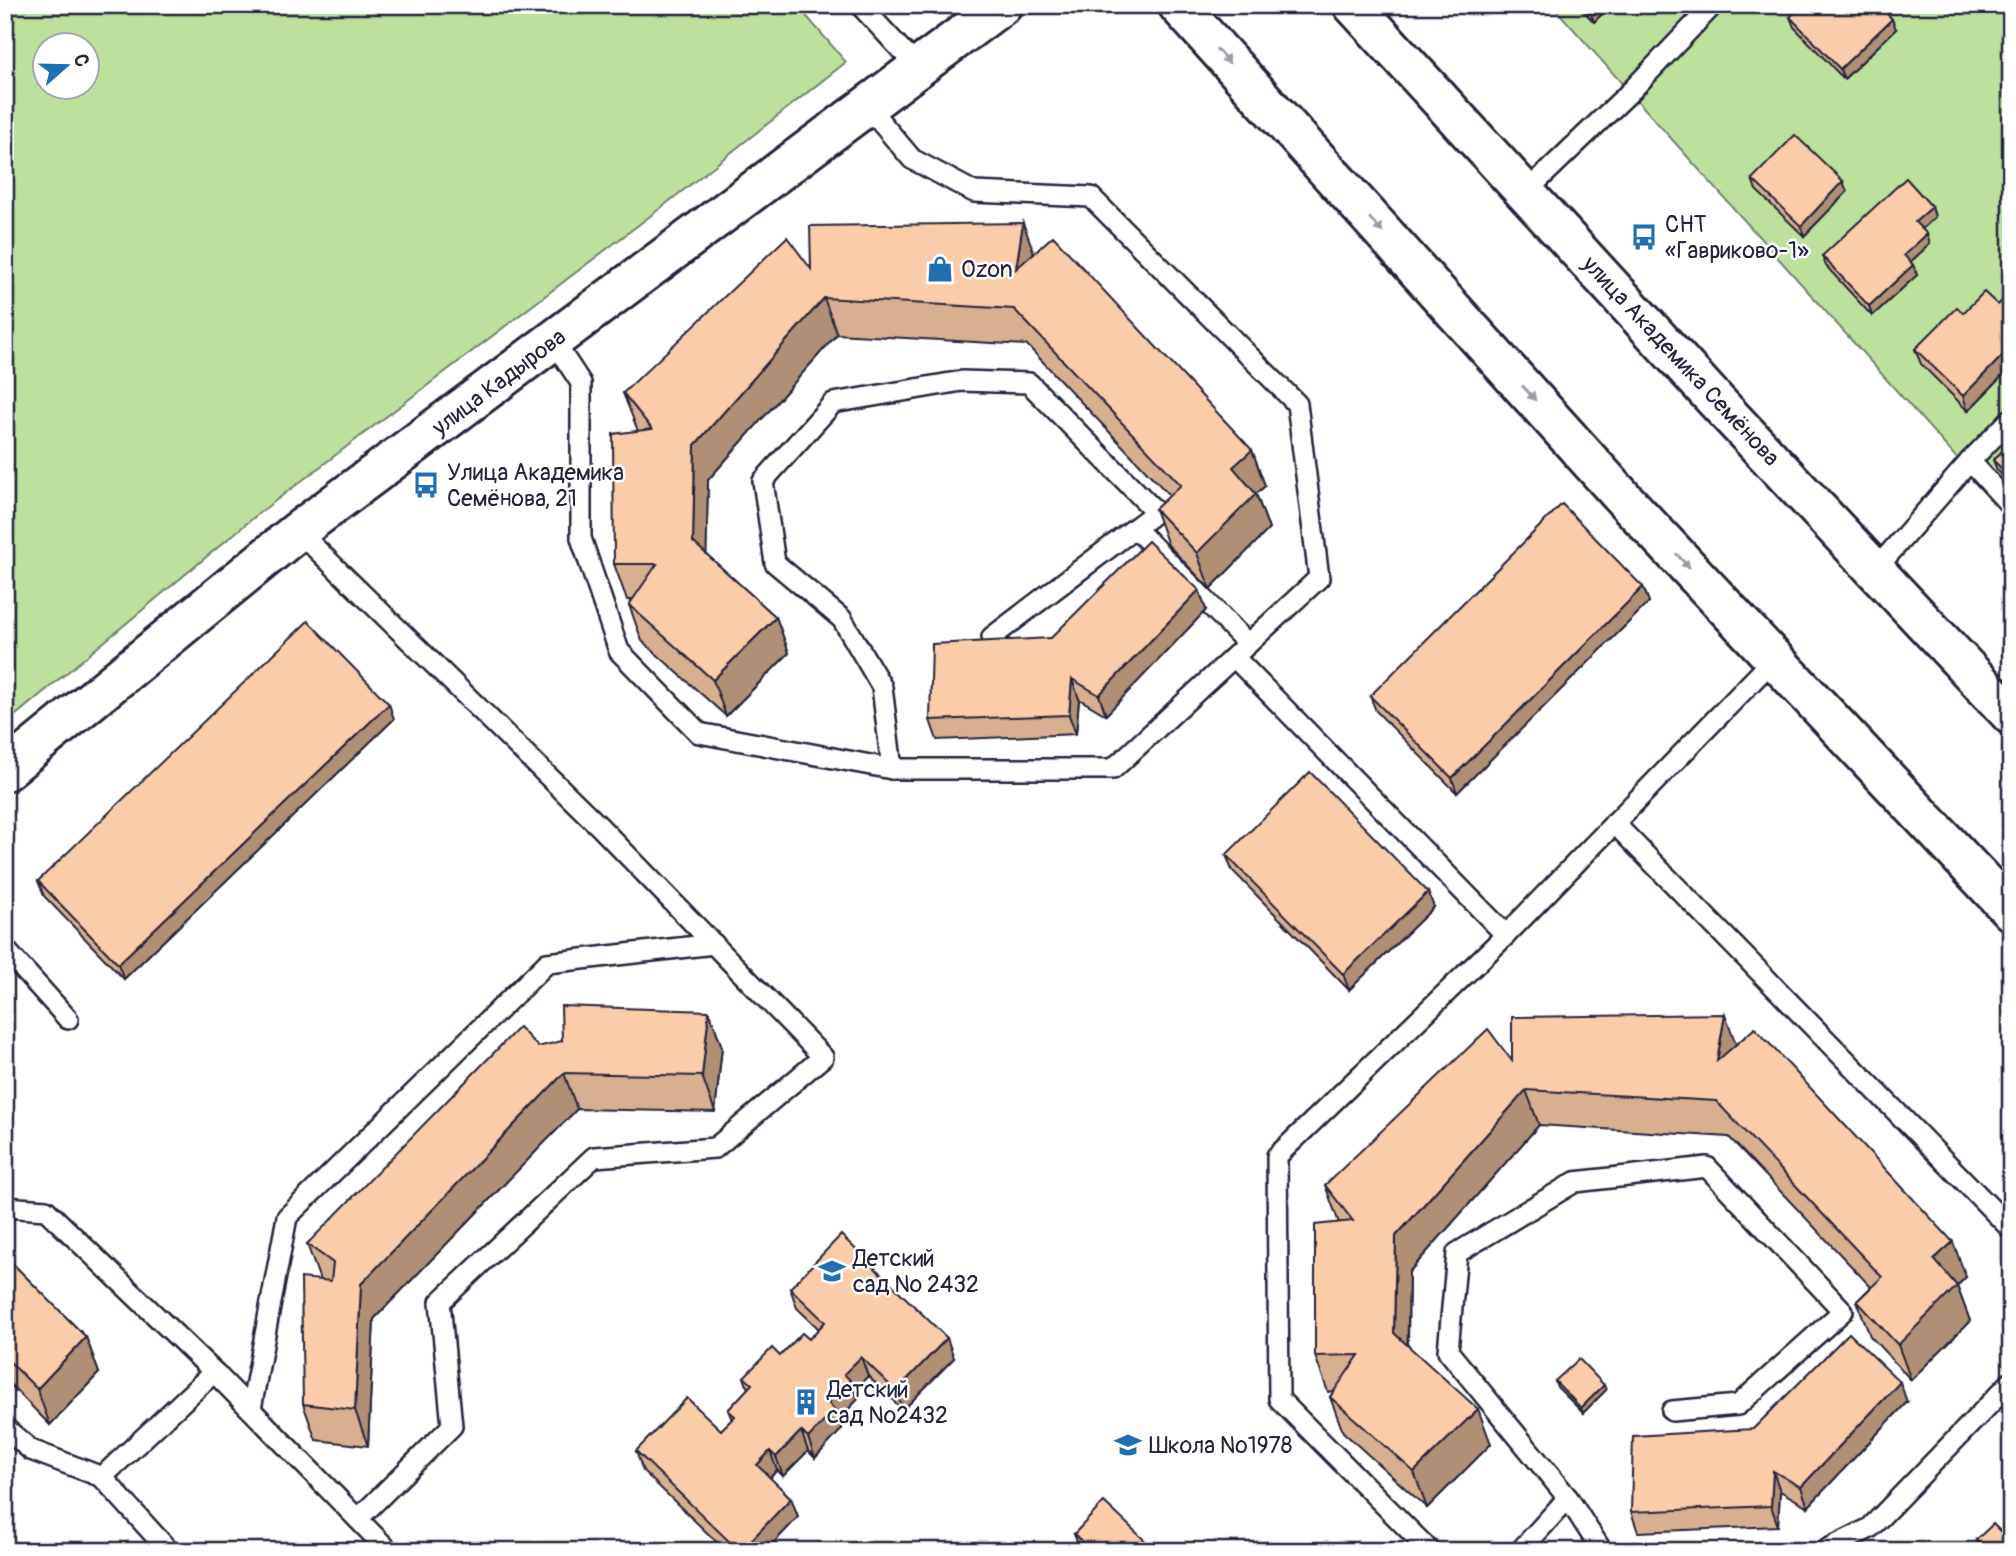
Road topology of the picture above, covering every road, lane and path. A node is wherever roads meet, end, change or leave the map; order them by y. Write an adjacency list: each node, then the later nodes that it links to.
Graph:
1 (860, 5): 6 (lane)
2 (1002, 5): 6 (street, улица Кадырова)
3 (1178, 5): 19 (street, one-way to 19)
4 (1353, 5): 8 (street, улица Академика Семёнова)
5 (1713, 5): 8 (lane)
6 (919, 69): 7 (street, улица Кадырова)
7 (868, 107): 9 (street, улица Кадырова); 17 (lane)
8 (1525, 193): 15 (street, улица Академика Семёнова)
9 (554, 342): 14 (street, улица Кадырова); 21 (lane)
10 (2011, 419): 11 (lane)
11 (1970, 461): 12 (lane); 15 (lane)
12 (2011, 506)
13 (1135, 528): 16 (lane); 17 (lane); 21 (lane)
14 (298, 531): 22 (street, улица Кадырова); 26 (lane)
15 (1875, 570): 20 (street, улица Академика Семёнова)
16 (992, 637)
17 (1248, 644): 18 (lane)
18 (1234, 657): 21 (lane); 25 (lane)
19 (1775, 658): 23 (lane); 24 (street)
20 (2011, 715)
21 (892, 769)
22 (5, 771)
23 (1614, 823): 25 (lane); 30 (lane)
24 (2011, 911)
25 (1506, 935): 41 (lane)
26 (714, 944): 33 (lane); 38 (lane)
27 (5, 949): 28 (lane)
28 (68, 1019)
29 (5, 1207): 31 (lane)
30 (2011, 1229)
31 (214, 1372): 33 (lane); 36 (lane)
32 (2011, 1382): 44 (lane)
33 (251, 1409): 38 (lane)
34 (1672, 1411): 37 (lane)
35 (5, 1428): 36 (lane)
36 (102, 1477): 39 (lane)
37 (1568, 1498): 42 (lane); 43 (lane)
38 (358, 1519): 40 (lane)
39 (169, 1551)
40 (389, 1551)
41 (1430, 1551)
42 (1520, 1551)
43 (1602, 1551)
44 (1824, 1551)

